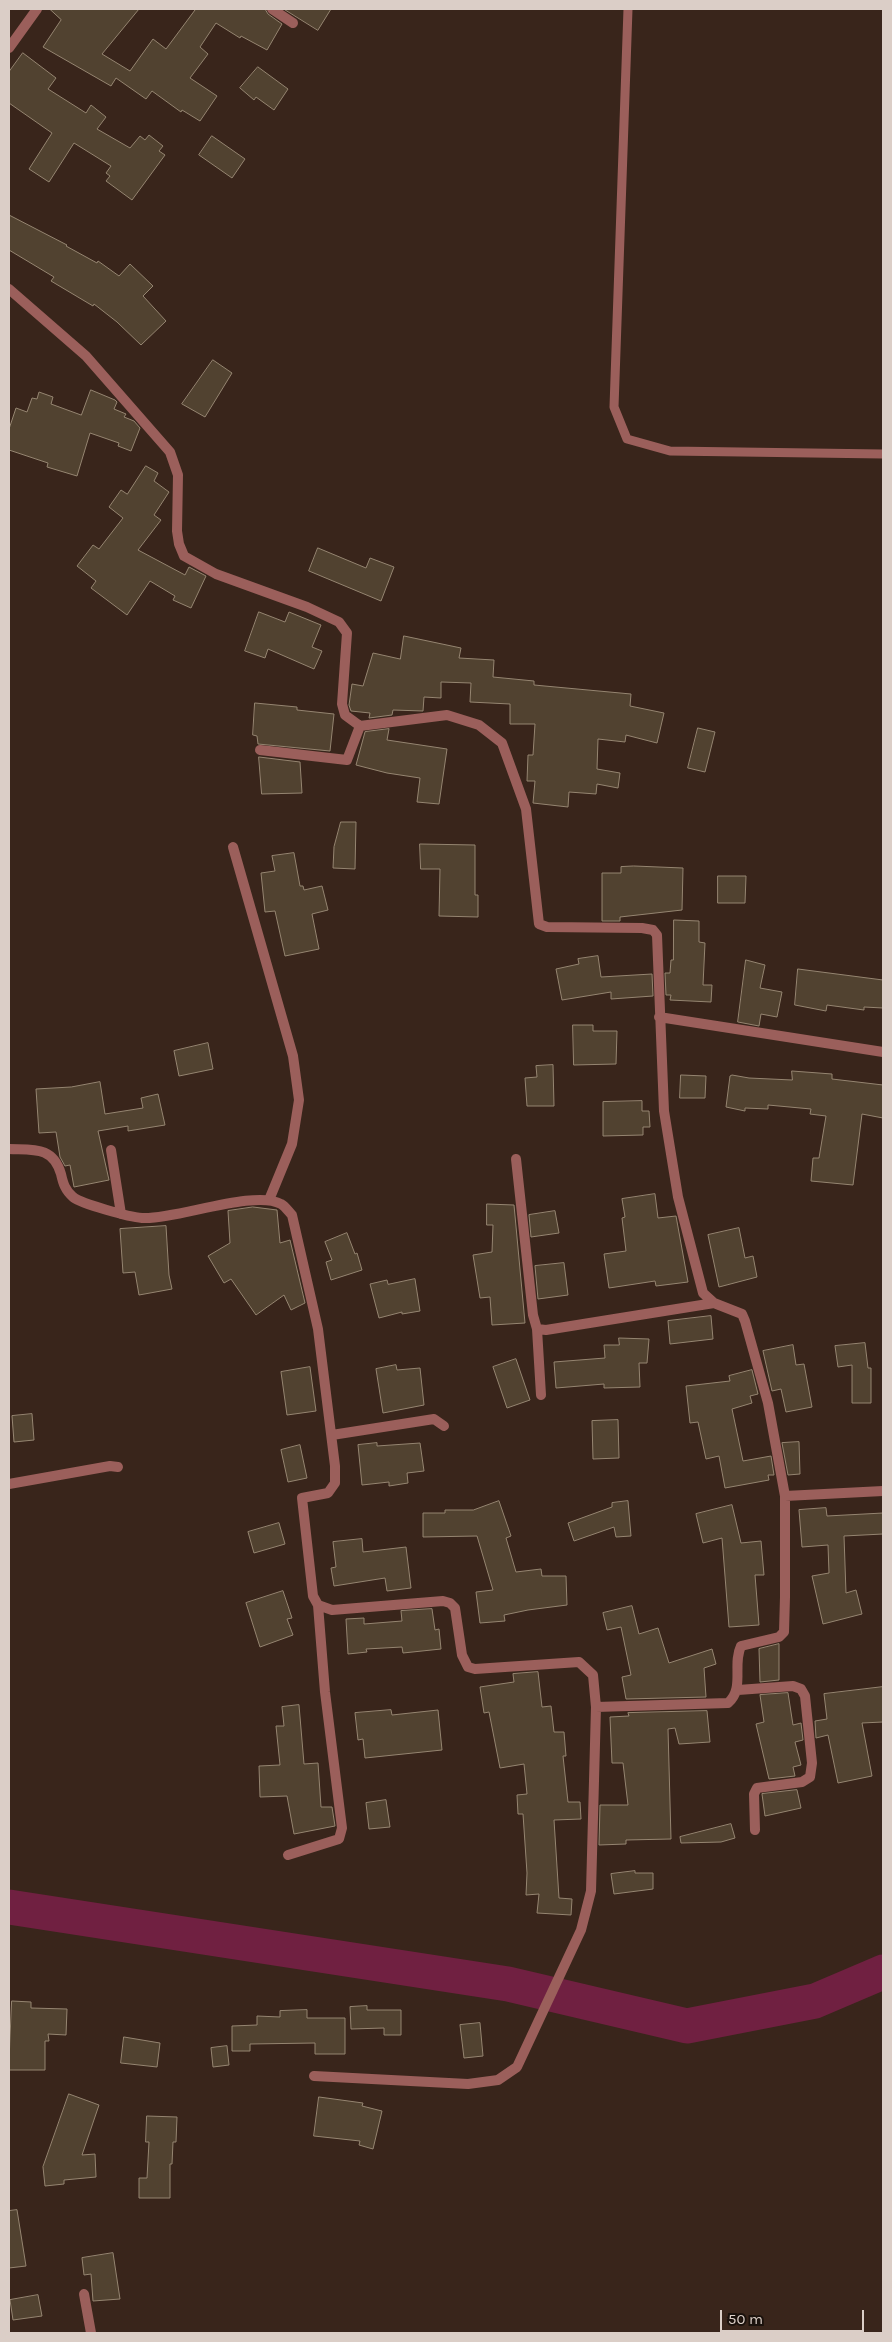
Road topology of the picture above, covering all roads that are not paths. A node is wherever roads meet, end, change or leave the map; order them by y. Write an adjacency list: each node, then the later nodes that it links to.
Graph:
1 (37, 9): 5 (street)
2 (272, 9): 4 (street)
3 (628, 9): 7 (lane)
4 (292, 23)
5 (9, 48)
6 (9, 289): 8 (street)
7 (883, 454)
8 (360, 726): 9 (street); 11 (street)
9 (260, 750)
10 (233, 847): 16 (street)
11 (659, 1017): 12 (street); 18 (street)
12 (883, 1052)
13 (9, 1149): 17 (street)
14 (111, 1150): 17 (street)
15 (516, 1159): 19 (street)
16 (270, 1200): 17 (street); 22 (street)
17 (120, 1214)
18 (714, 1303): 19 (street); 26 (street)
19 (537, 1329): 20 (street)
20 (541, 1395)
21 (444, 1426): 22 (street)
22 (332, 1436): 27 (street)
23 (118, 1467): 24 (street)
24 (9, 1484)
25 (883, 1491): 26 (street)
26 (784, 1496): 28 (street)
27 (318, 1605): 29 (street); 31 (street)
28 (738, 1690): 29 (street); 30 (street)
29 (596, 1707): 32 (street)
30 (755, 1830)
31 (288, 1855)
32 (314, 2076)
33 (84, 2294): 34 (street)
34 (91, 2333)

